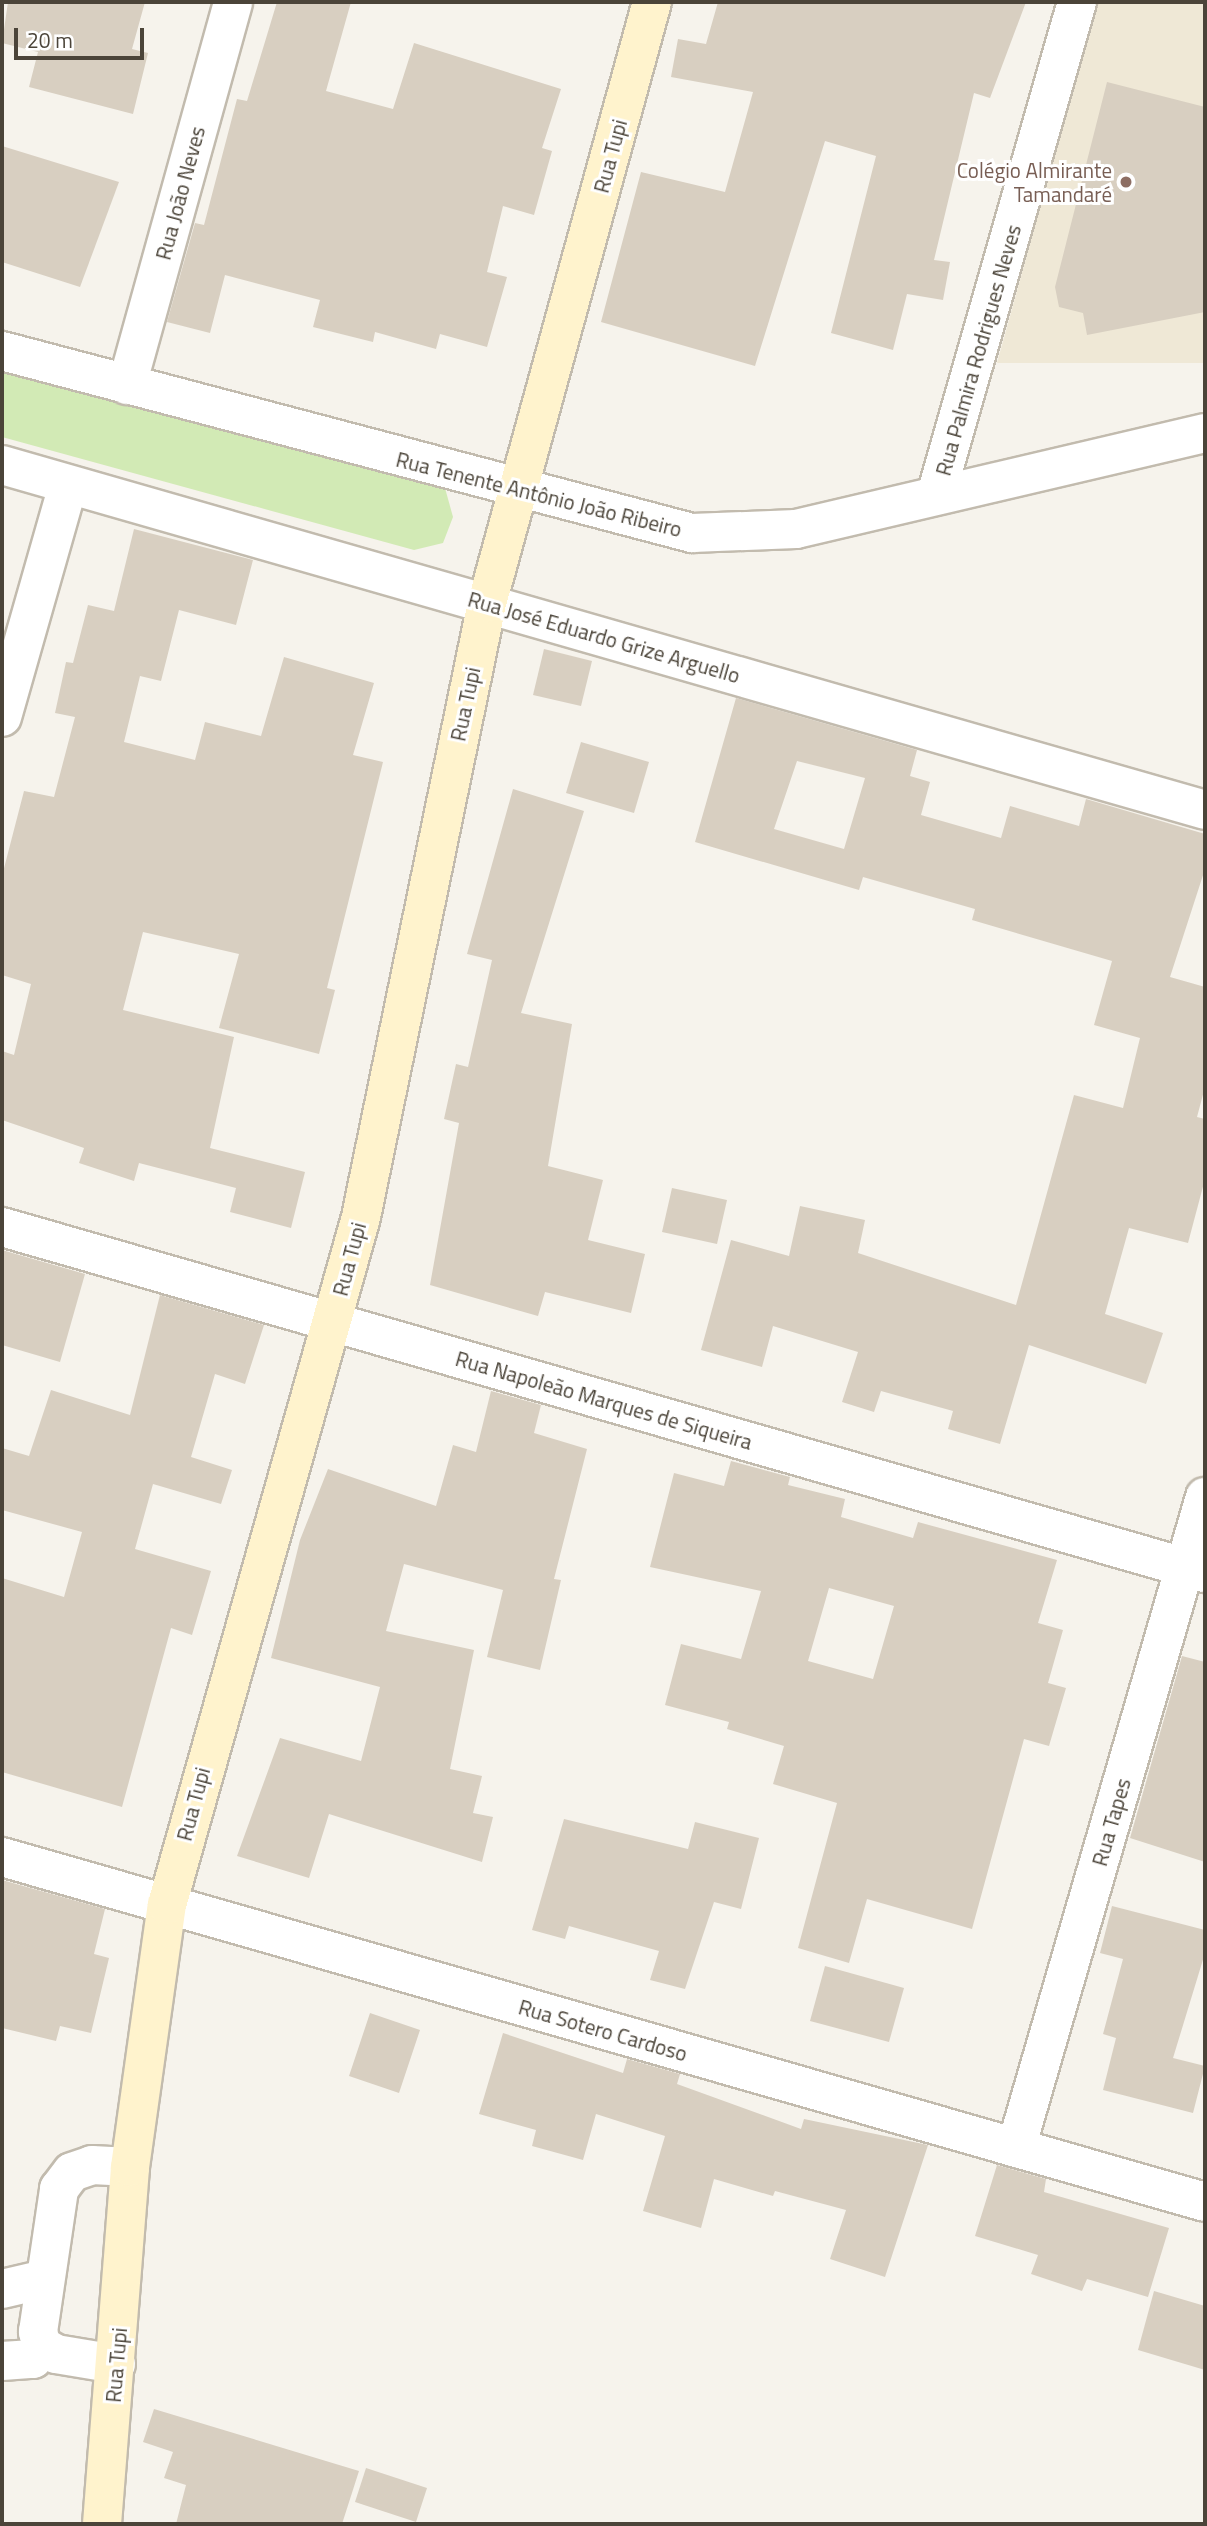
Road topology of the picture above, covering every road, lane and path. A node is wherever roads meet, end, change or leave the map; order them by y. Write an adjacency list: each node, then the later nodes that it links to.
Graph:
1 (233, 2): 5 (street, Rua João Neves)
2 (652, 2): 9 (street, Rua Tupi)
3 (1077, 2): 10 (street, Rua Palmira Rodrigues Neves)
4 (2, 351): 5 (street, Rua Tenente Antônio João Ribeiro)
5 (127, 385): 9 (street, Rua Tenente Antônio João Ribeiro)
6 (1205, 433): 10 (street, Rua Tenente Antônio João Ribeiro)
7 (2, 465): 8 (street, Rua José Eduardo Grize Arguello)
8 (68, 485): 11 (street, Rua José Eduardo Grize Arguello); 12 (street)
9 (519, 492): 10 (street, Rua Tenente Antônio João Ribeiro); 11 (street, Rua Tupi)
10 (936, 495)
11 (487, 603): 13 (street, Rua José Eduardo Grize Arguello); 15 (street, Rua Tupi)
12 (2, 717)
13 (1205, 810)
14 (2, 1227): 15 (street, Rua Napoleão Marques de Siqueira)
15 (333, 1322): 17 (street, Rua Napoleão Marques de Siqueira); 19 (street, Rua Tupi)
16 (1205, 1497): 17 (street, Rua Tapes)
17 (1195, 1570): 20 (street, Rua Tapes)
18 (2, 1857): 19 (street, Rua Sotero Cardoso)
19 (167, 1905): 20 (street, Rua Sotero Cardoso); 21 (street, Rua Tupi)
20 (1016, 2148): 22 (street, Rua Sotero Cardoso)
21 (130, 2167): 23 (street); 27 (street, Rua Tupi)
22 (1205, 2202)
23 (45, 2279): 24 (street); 25 (street)
24 (2, 2289)
25 (42, 2346): 26 (street); 27 (street)
26 (2, 2361)
27 (116, 2364): 28 (street, Rua Tupi)
28 (102, 2524)

